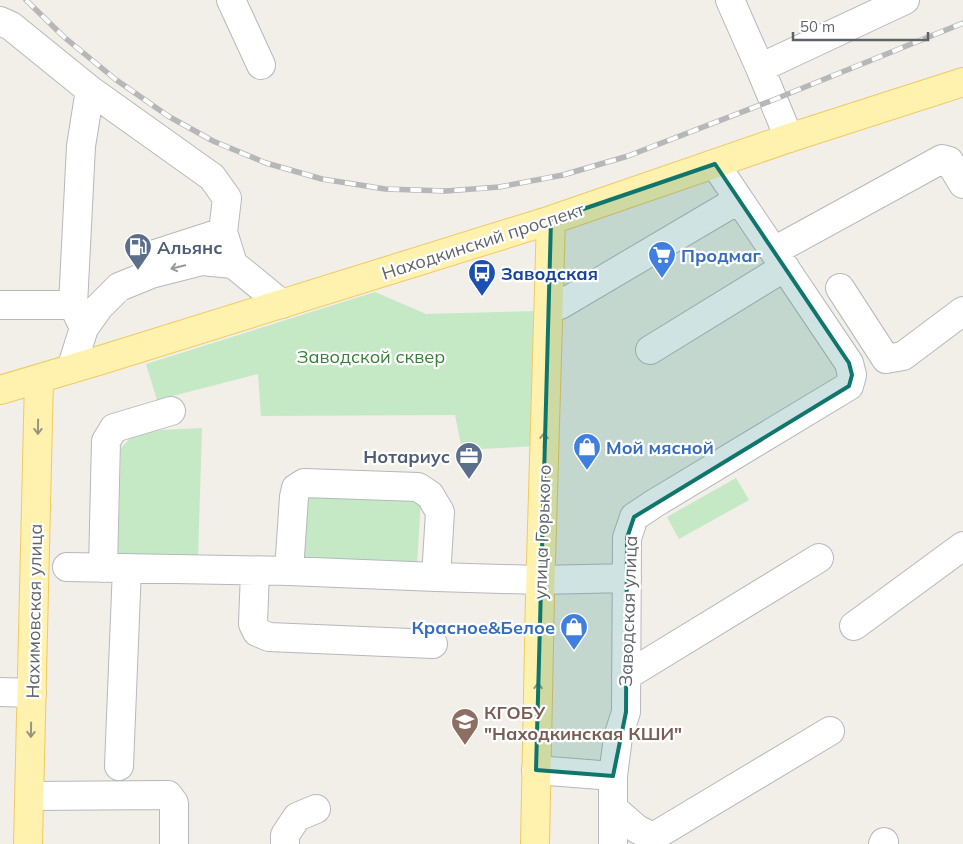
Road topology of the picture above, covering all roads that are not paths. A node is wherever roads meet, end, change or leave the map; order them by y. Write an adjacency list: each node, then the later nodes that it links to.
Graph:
1 (231, 0): 5 (street)
2 (730, 0): 6 (street)
3 (905, 0): 6 (street)
4 (0, 21): 8 (street)
5 (261, 65)
6 (760, 68): 9 (street)
7 (963, 82): 9 (main road, Находкинский проспект)
8 (90, 90): 14 (street); 23 (street)
9 (788, 138): 10 (main road, Находкинский проспект)
10 (715, 164): 12 (street); 13 (main road, Находкинский проспект)
11 (963, 184): 16 (street)
12 (738, 200): 16 (street); 21 (street)
13 (551, 220): 19 (main road, Находкинский проспект); 37 (main road, улица Горького, one-way to 13)
14 (223, 232): 15 (street); 17 (street)
15 (154, 254)
16 (779, 259): 24 (street); 36 (street, Заводская улица)
17 (232, 264): 19 (street); 23 (street, one-way to 23)
18 (840, 288): 22 (street)
19 (282, 304): 25 (main road, Находкинский проспект)
20 (0, 305): 23 (street)
21 (560, 305)
22 (963, 311)
23 (78, 316): 25 (street)
24 (650, 350)
25 (71, 369): 26 (main road, Находкинский проспект)
26 (39, 379): 27 (main road, Находкинский проспект); 42 (main road, Нахимовская улица, one-way to 42)
27 (0, 390)
28 (171, 411): 32 (street)
29 (963, 546): 38 (street)
30 (819, 558): 40 (street)
31 (66, 567): 32 (street)
32 (115, 568): 33 (street); 44 (street)
33 (255, 571): 34 (street); 39 (street)
34 (289, 571): 35 (street); 35 (street)
35 (436, 577): 37 (street)
36 (627, 578): 37 (street); 40 (street, Заводская улица)
37 (540, 580): 45 (main road, улица Горького, one-way to 37)
38 (854, 626)
39 (433, 644)
40 (626, 676): 46 (street, Заводская улица)
41 (0, 692): 42 (street)
42 (32, 693): 47 (main road, Нахимовская улица, one-way to 47)
43 (830, 731): 49 (street)
44 (118, 766)
45 (536, 770): 46 (street); 53 (main road, улица Горького)
46 (613, 776): 49 (street, Заводская улица)
47 (30, 796): 50 (main road, Нахимовская улица); 51 (street)
48 (316, 809): 52 (street)
49 (614, 810): 54 (street, Заводская улица)
50 (28, 844)
51 (174, 844)
52 (285, 844)
53 (535, 844)
54 (613, 844)

